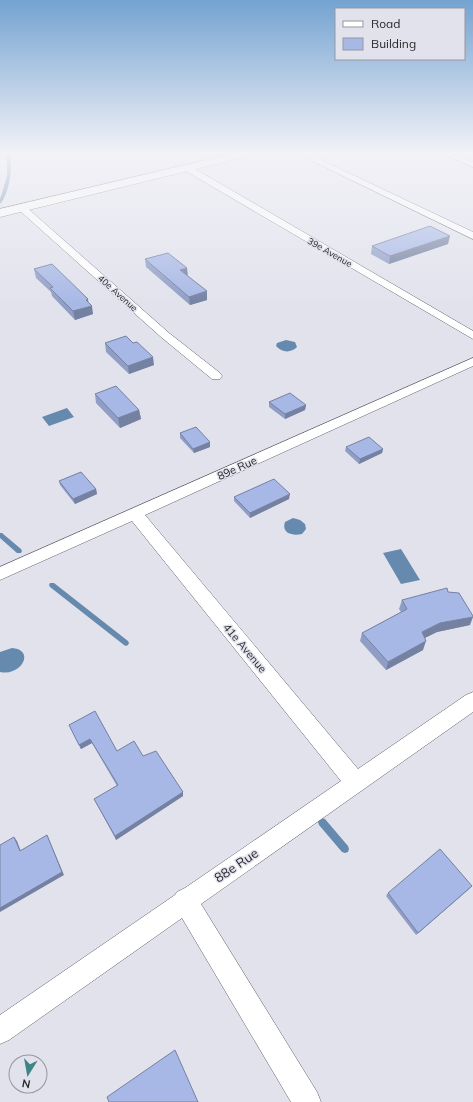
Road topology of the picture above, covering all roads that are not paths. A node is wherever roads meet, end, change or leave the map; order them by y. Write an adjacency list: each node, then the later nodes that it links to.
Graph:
1 (45, 202): 4 (street)
2 (246, 202): 7 (street, 39e Avenue)
3 (403, 202): 6 (street)
4 (22, 208): 5 (street); 9 (street, 40e Avenue)
5 (0, 213)
6 (473, 236)
7 (473, 336)
8 (473, 362): 10 (street, 89e Rue)
9 (216, 376)
10 (135, 514): 11 (street, 89e Rue); 13 (street, 41e Avenue)
11 (0, 574)
12 (473, 701): 13 (street, 88e Rue)
13 (356, 783): 14 (street, 88e Rue)
14 (185, 900): 15 (street, 88e Rue); 16 (street)
15 (0, 1031)
16 (307, 1102)

